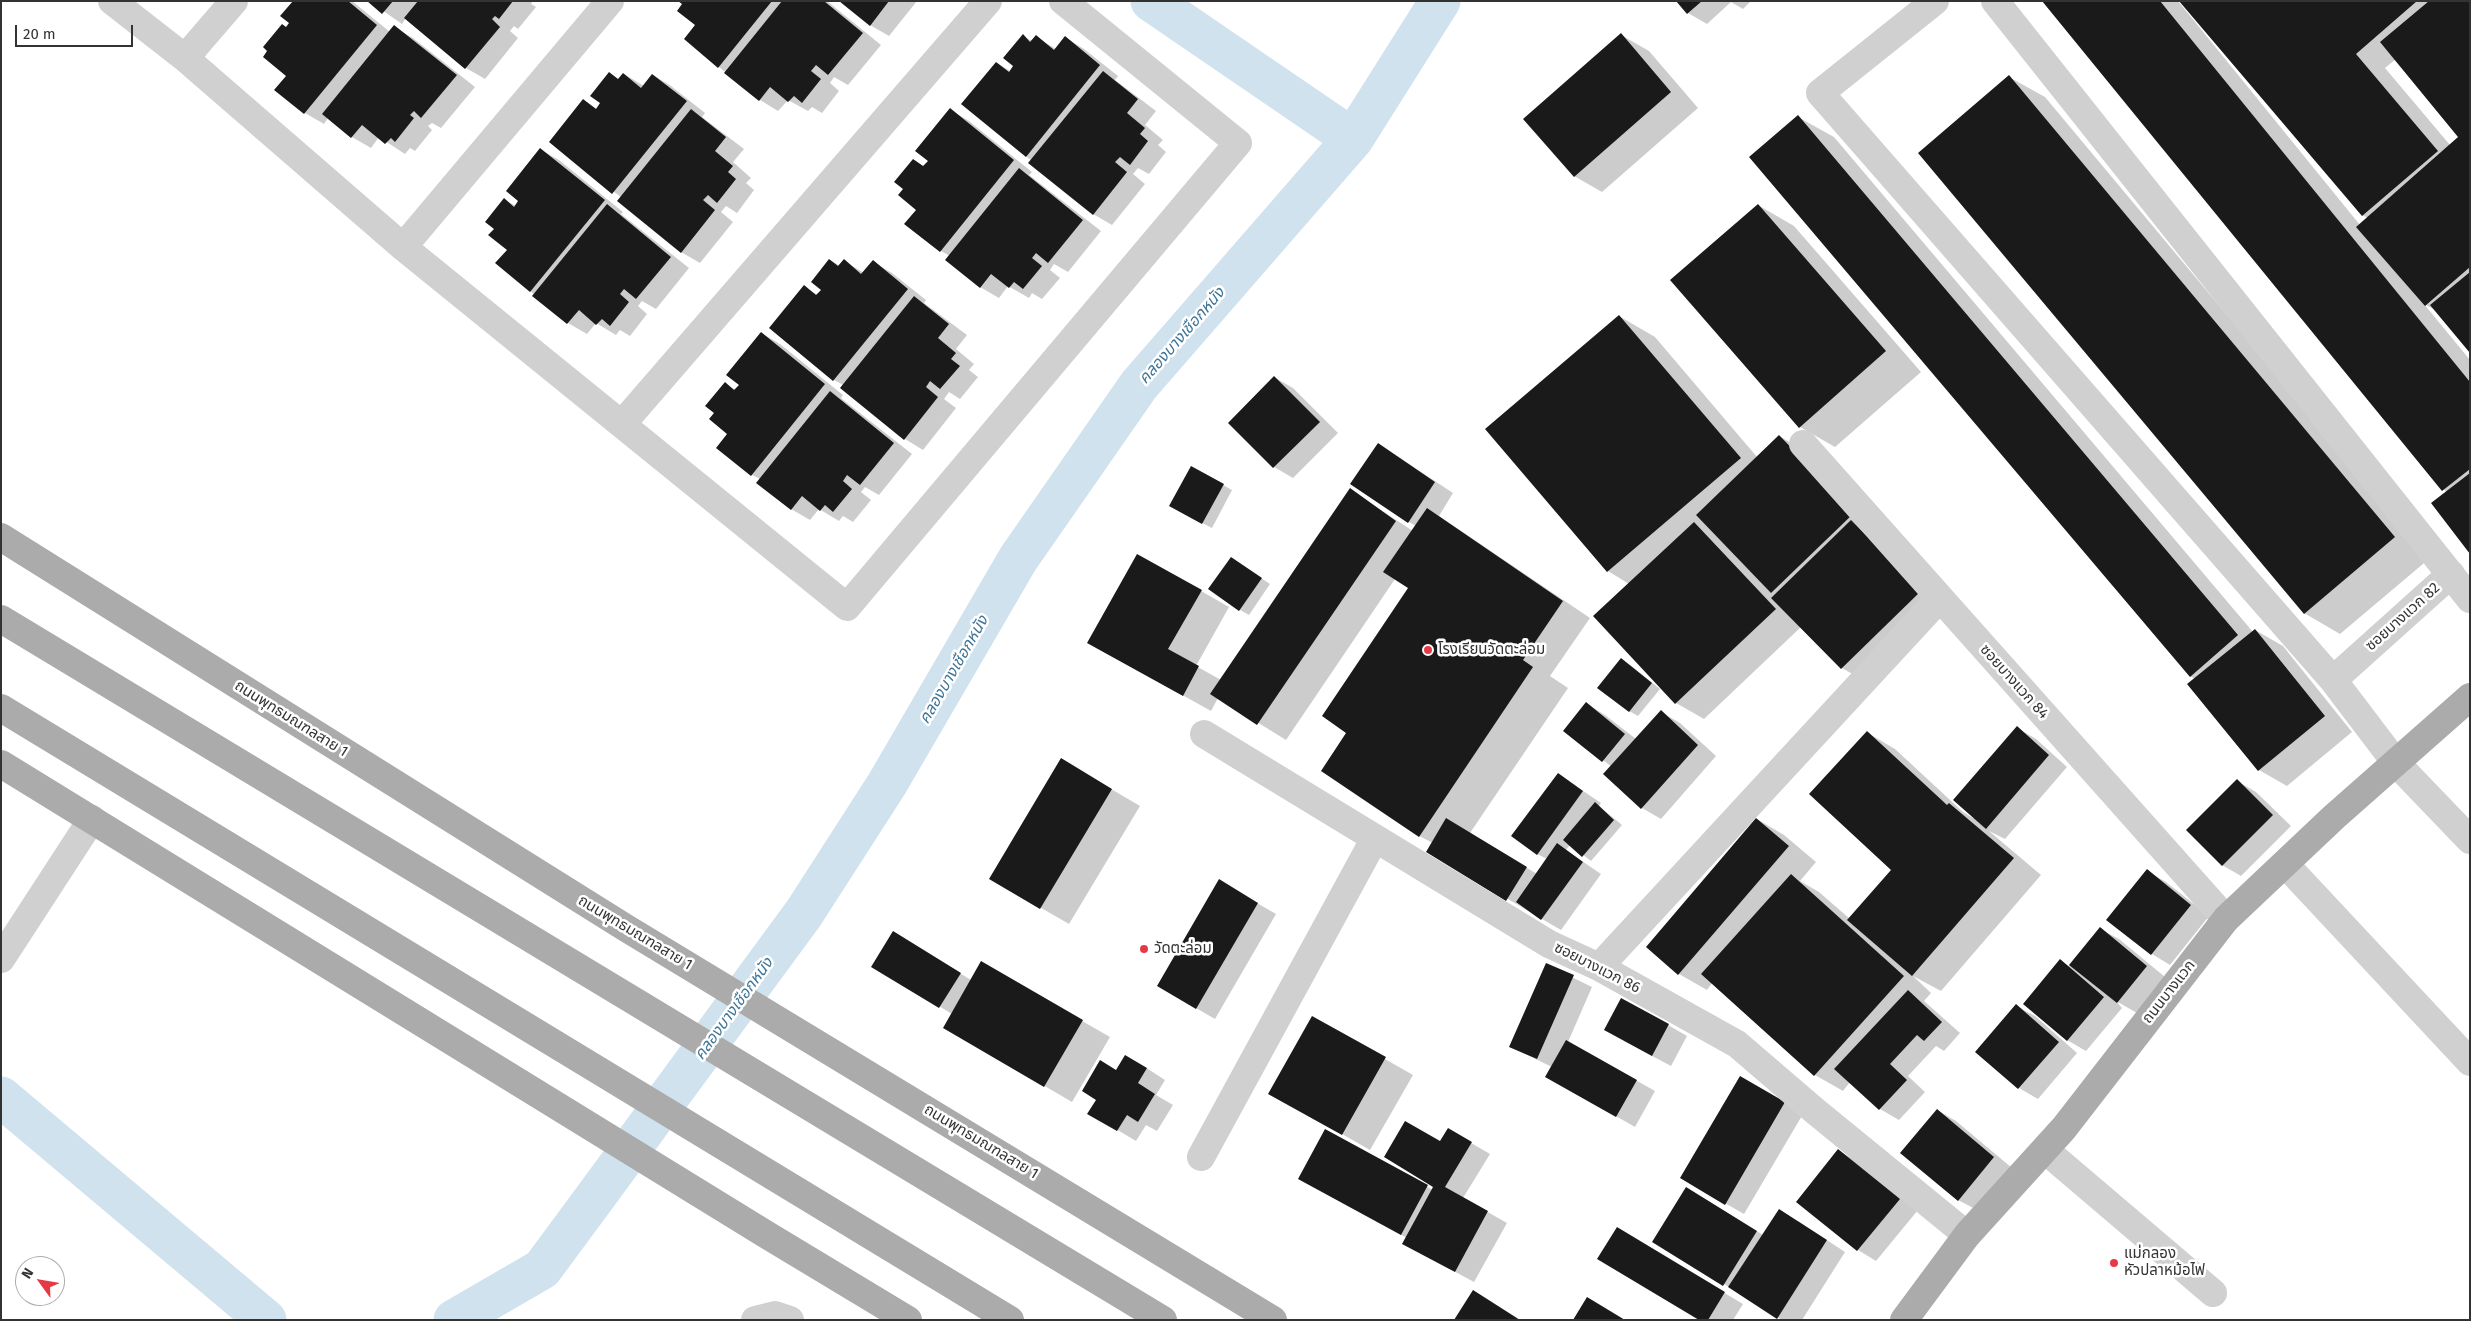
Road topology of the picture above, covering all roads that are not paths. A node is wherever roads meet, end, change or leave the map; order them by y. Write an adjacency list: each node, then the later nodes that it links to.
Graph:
1 (112, 1): 8 (street)
2 (234, 1): 8 (street)
3 (610, 1): 9 (street)
4 (988, 1): 10 (street)
5 (1062, 1): 10 (street)
6 (1935, 1): 17 (street)
7 (1995, 1): 13 (street)
8 (185, 58): 9 (street)
9 (403, 247): 10 (street)
10 (622, 424)
11 (1804, 444): 14 (street, ซอยบางแวก 84)
12 (1, 537): 35 (main road, ถนนพุทธมณฑลสาย 1)
13 (2451, 574): 15 (street, ซอยบางแวก 82); 17 (street, ซอยบางแวก 82)
14 (1940, 598): 27 (street, ซอยบางแวก 84); 29 (street)
15 (2470, 599)
16 (1, 619): 40 (main road)
17 (2333, 680): 21 (street)
18 (2470, 697): 21 (main road, ถนนบางแวก)
19 (1, 708): 39 (main road)
20 (1204, 734): 24 (street, ซอยบางแวก 86)
21 (2396, 763): 25 (street); 26 (main road, ถนนบางแวก)
22 (1, 764): 23 (main road)
23 (92, 819): 28 (street); 38 (main road)
24 (1375, 838): 29 (street, ซอยบางแวก 86); 32 (street)
25 (2470, 840)
26 (2285, 864): 27 (main road, ถนนบางแวก); 30 (street)
27 (2226, 919): 31 (main road, ถนนบางแวก)
28 (1, 959)
29 (1599, 968): 33 (street, ซอยบางแวก 86)
30 (2470, 1062)
31 (2045, 1150): 33 (main road, ถนนบางแวก); 34 (street)
32 (1201, 1157)
33 (1967, 1236): 41 (main road, ถนนบางแวก)
34 (2214, 1294)
35 (1268, 1317)
36 (755, 1320): 37 (street)
37 (790, 1320)
38 (908, 1320)
39 (1010, 1320)
40 (1163, 1320)
41 (1904, 1320)

